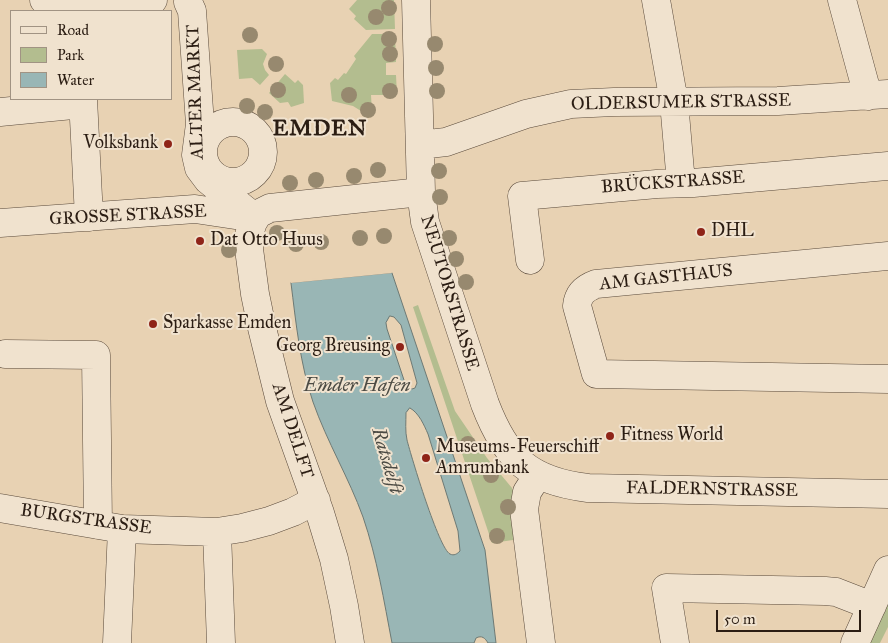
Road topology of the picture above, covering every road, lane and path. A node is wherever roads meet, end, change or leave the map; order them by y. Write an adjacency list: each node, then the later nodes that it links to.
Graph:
1 (44, 0): 7 (street)
2 (153, 0): 7 (street)
3 (416, 0): 12 (street, NEUTORSTRASSE)
4 (656, 0): 10 (street)
5 (842, 0): 8 (street)
6 (187, 1): 18 (street, ALTER MARKT)
7 (78, 7)
8 (878, 95): 10 (street, OLDERSUMER STRASSE)
9 (83, 101): 11 (street); 17 (street)
10 (674, 102): 12 (street, OLDERSUMER STRASSE); 15 (street)
11 (0, 112)
12 (419, 139): 16 (street, NEUTORSTRASSE)
13 (888, 166): 15 (street, BRÜCKSTRASSE)
14 (244, 174): 18 (street)
15 (680, 183): 21 (street, BRÜCKSTRASSE)
16 (421, 192): 18 (street, GROSSE STRASSE); 24 (street, NEUTORSTRASSE)
17 (89, 206): 18 (street, GROSSE STRASSE); 19 (street, GROSSE STRASSE)
18 (259, 215): 26 (street, AM DELFT)
19 (0, 223)
20 (888, 256): 23 (street, AM GASTHAUS)
21 (530, 260)
22 (5, 354): 28 (street)
23 (888, 379)
24 (538, 475): 25 (street, FALDERNSTRASSE); 35 (street)
25 (888, 494)
26 (316, 500): 29 (street, BURGSTRASSE); 34 (street, AM DELFT)
27 (0, 508): 28 (street, BURGSTRASSE)
28 (110, 527): 29 (street, BURGSTRASSE); 32 (street)
29 (217, 532): 33 (street)
30 (888, 570): 31 (street)
31 (872, 606): 36 (street); 37 (street)
32 (117, 643)
33 (221, 643)
34 (350, 643)
35 (541, 643)
36 (675, 643)
37 (855, 643)

